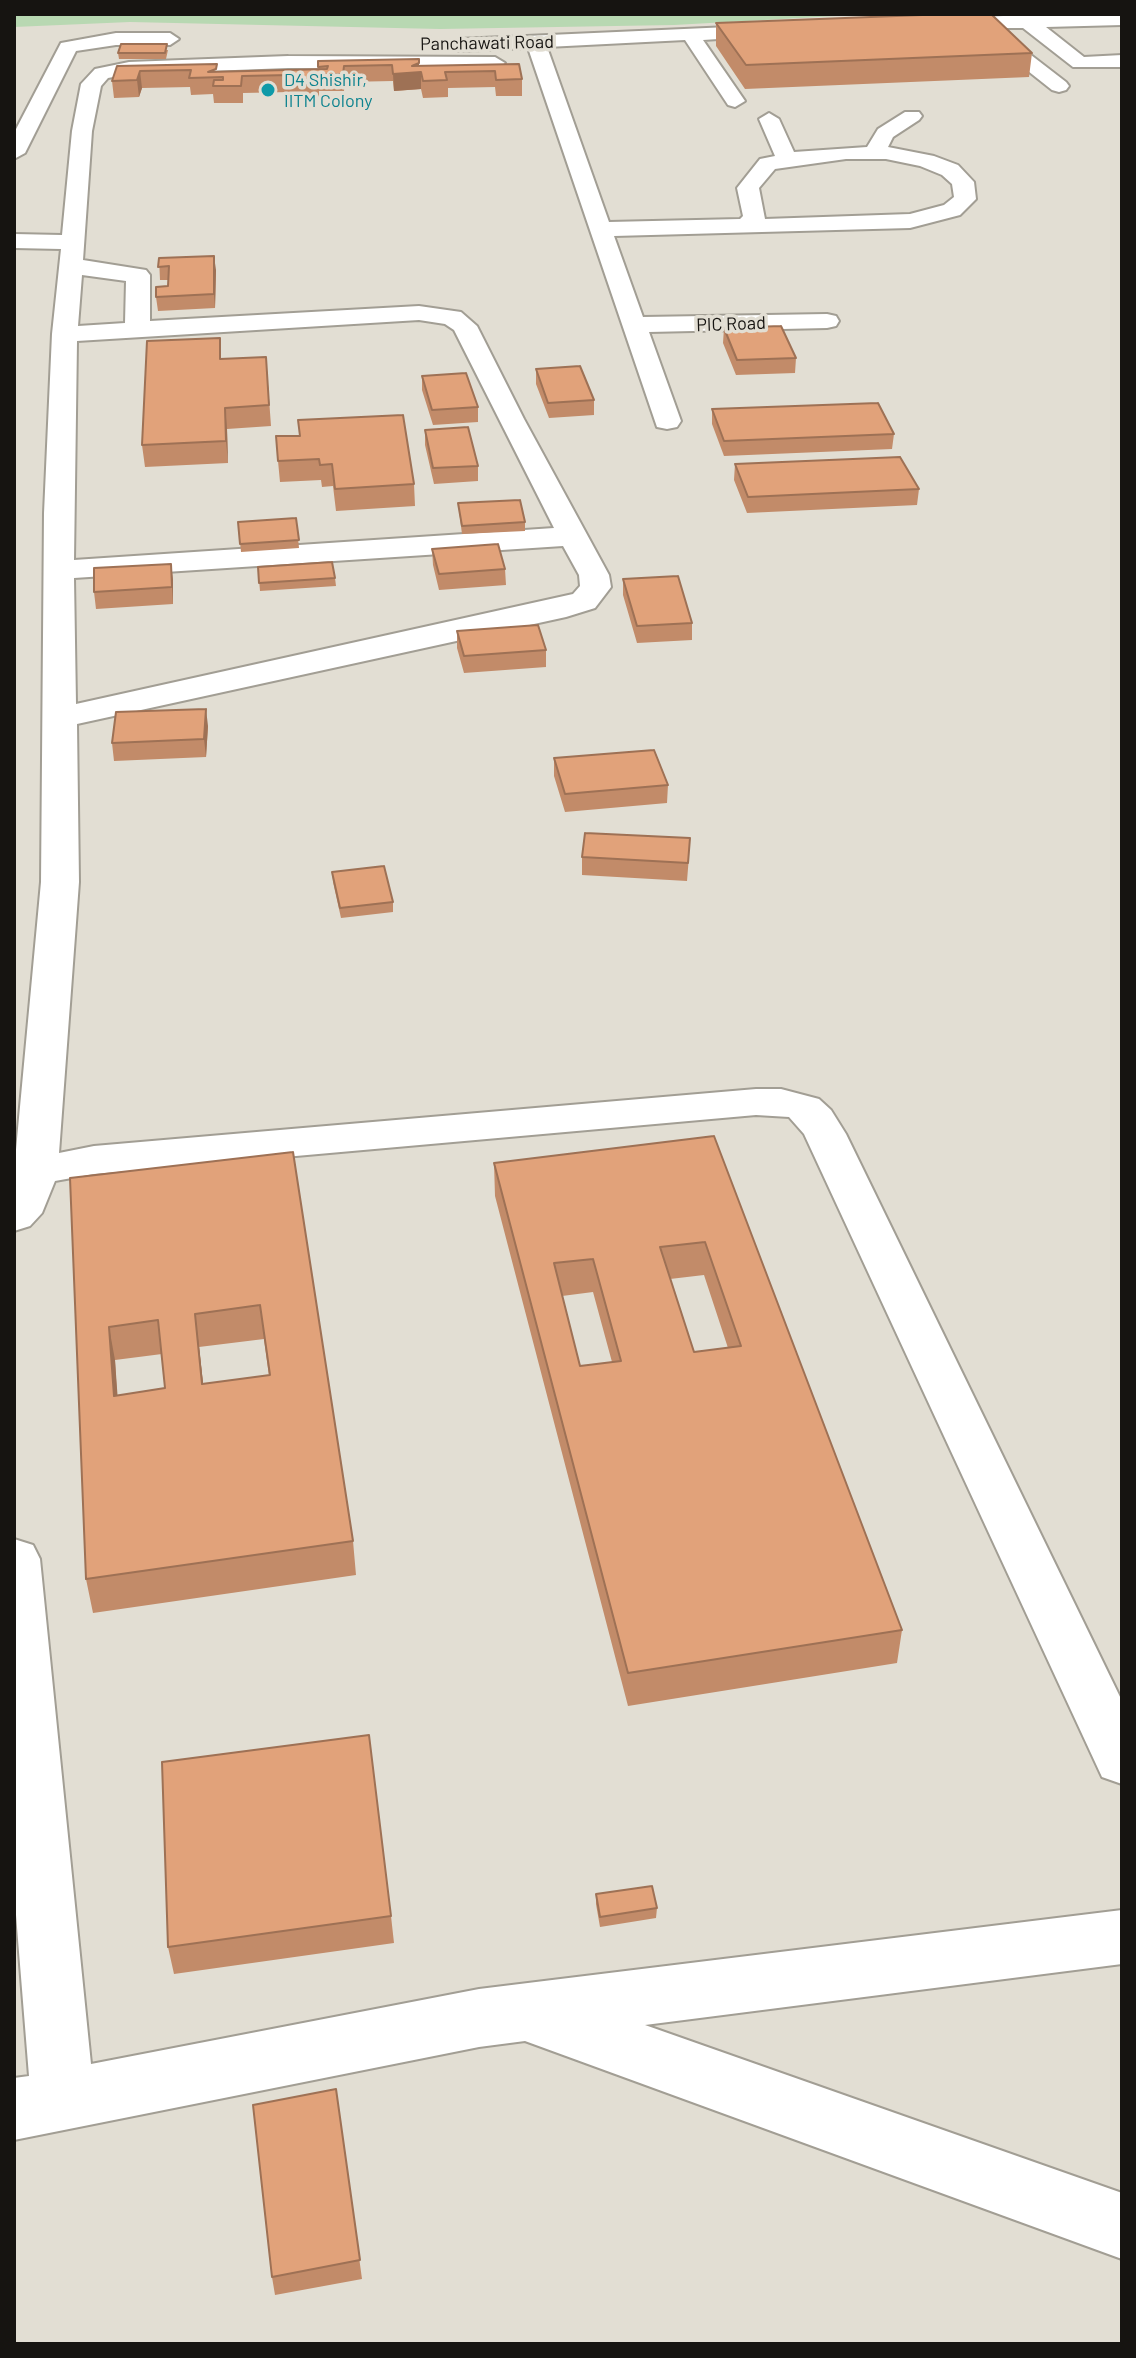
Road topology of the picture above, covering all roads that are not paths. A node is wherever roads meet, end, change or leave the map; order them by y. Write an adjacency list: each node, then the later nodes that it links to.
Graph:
1 (1056, 14): 2 (street)
2 (1025, 20): 3 (street); 4 (street); 13 (street)
3 (1122, 20)
4 (984, 27): 5 (street); 15 (street)
5 (921, 30)
6 (788, 36): 8 (street, Panchawati Road)
7 (196, 39): 19 (street)
8 (694, 40): 10 (street, Panchawati Road); 16 (street)
9 (399, 43): 10 (street, Panchawati Road)
10 (536, 43): 26 (street)
11 (1122, 61): 13 (street)
12 (495, 63): 28 (street)
13 (1080, 63): 14 (street)
14 (1111, 83)
15 (1059, 86)
16 (735, 101)
17 (912, 116): 20 (street)
18 (769, 119): 21 (street)
19 (14, 153)
20 (874, 153): 21 (street); 25 (street)
21 (787, 160): 24 (street)
22 (850, 201): 25 (street)
23 (783, 203): 24 (street)
24 (750, 221): 25 (street); 26 (street)
25 (878, 223)
26 (601, 229): 30 (street)
27 (14, 241): 28 (street)
28 (72, 254): 31 (street); 32 (street)
29 (827, 321): 30 (street, PIC Road)
30 (634, 325): 33 (street)
31 (137, 330): 32 (street); 34 (street)
32 (65, 334): 35 (street)
33 (667, 421)
34 (573, 536): 35 (street); 36 (street)
35 (59, 570): 36 (street)
36 (60, 718): 37 (street)
37 (36, 1171): 38 (street); 40 (street)
38 (15, 1216)
39 (14, 1559): 43 (street)
40 (1122, 1760)
41 (1122, 1937): 42 (street)
42 (527, 2013): 43 (street); 44 (street)
43 (38, 2105)
44 (1122, 2226)

